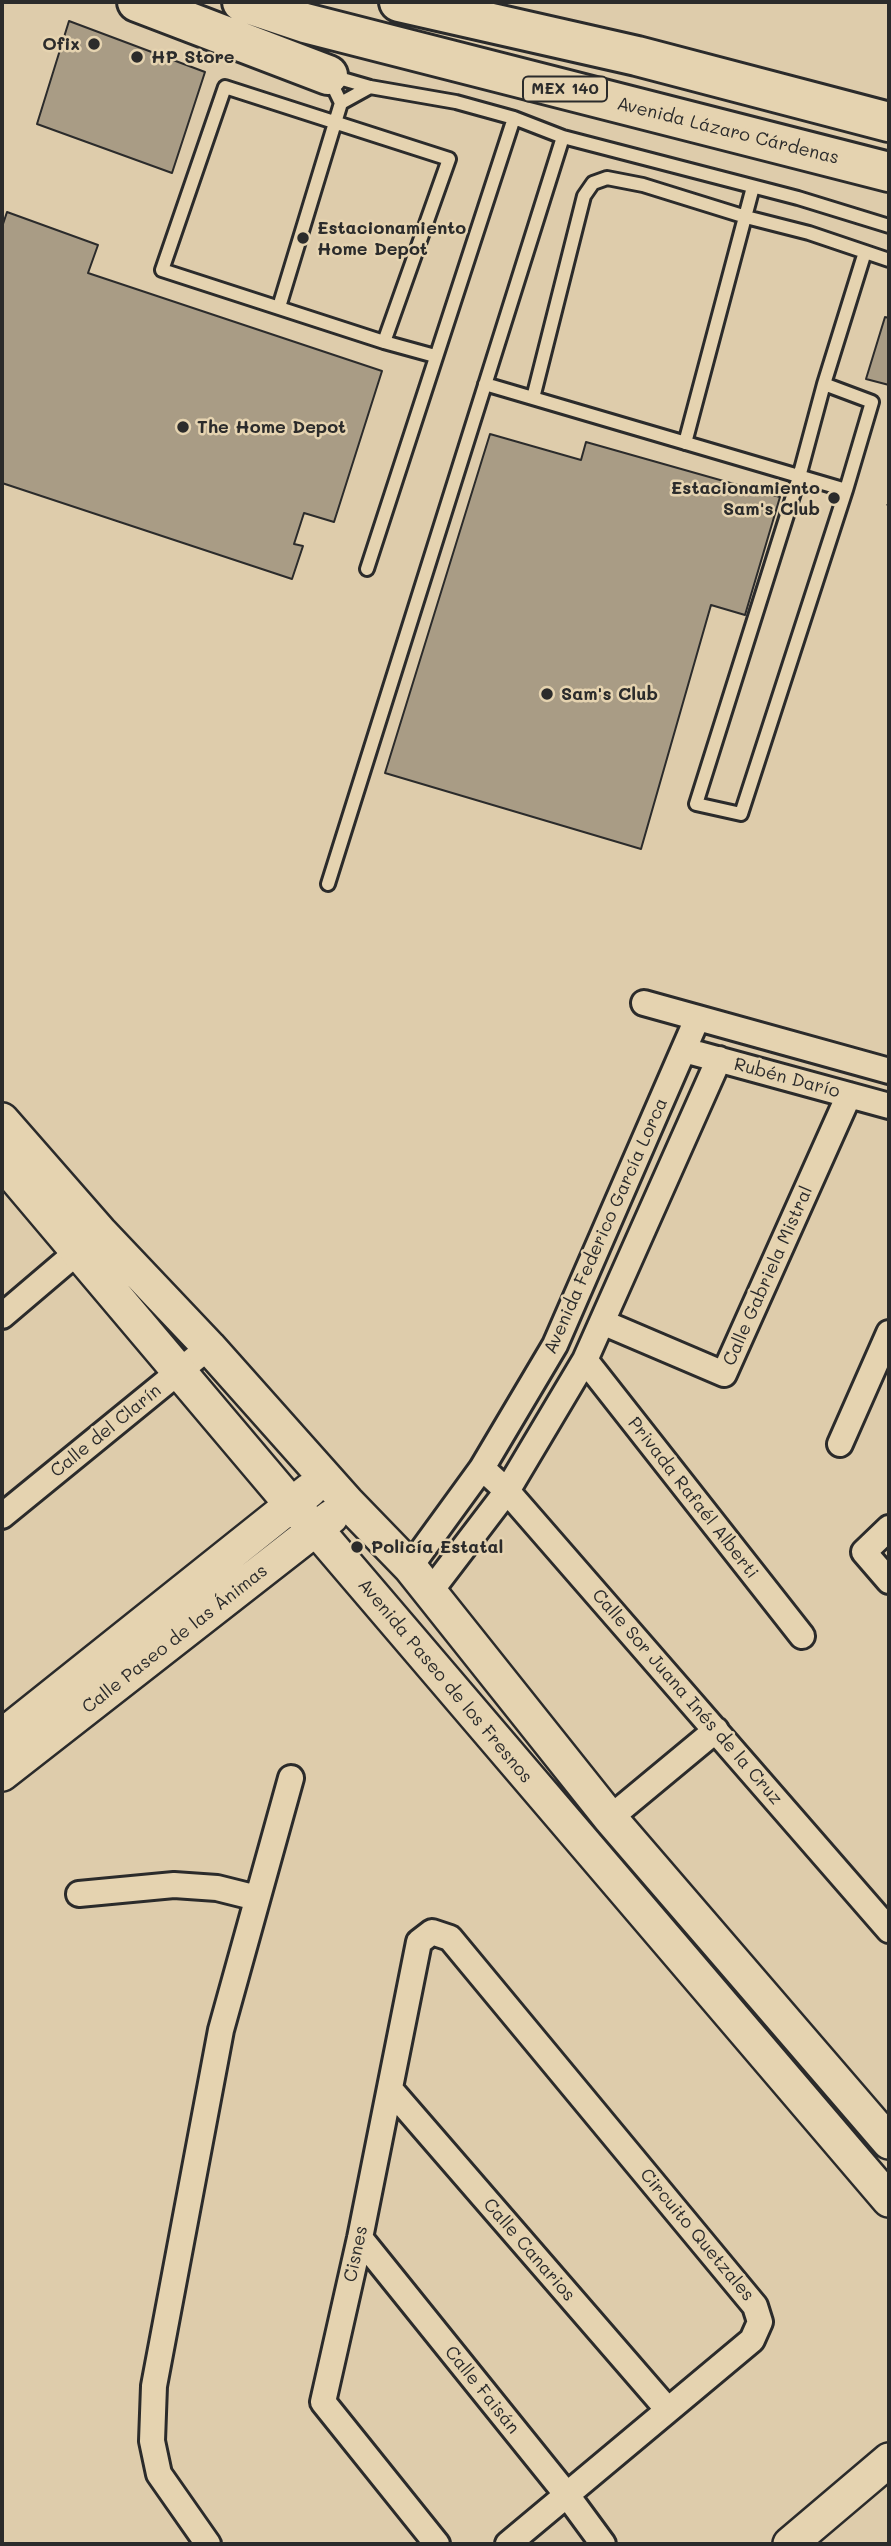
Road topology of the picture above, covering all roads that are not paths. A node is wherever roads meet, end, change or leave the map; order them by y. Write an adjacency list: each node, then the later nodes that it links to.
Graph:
1 (137, 2): 6 (highway)
2 (242, 2): 4 (highway, Avenida Lázaro Cárdenas / MEX 140)
3 (399, 2): 9 (highway)
4 (441, 58): 11 (highway); 12 (highway, Avenida Lázaro Cárdenas / MEX 140)
5 (370, 87): 6 (lane); 6 (lane); 7 (lane)
6 (334, 89): 8 (lane)
7 (514, 118): 10 (lane); 20 (lane)
8 (336, 121): 18 (lane); 18 (lane); 19 (lane)
9 (889, 122)
10 (563, 137): 13 (lane); 21 (lane)
11 (889, 144)
12 (889, 172)
13 (753, 187): 14 (lane); 15 (lane)
14 (746, 217): 16 (lane); 23 (lane); 24 (lane)
15 (889, 226)
16 (865, 252): 17 (lane); 22 (lane)
17 (889, 260)
18 (279, 307): 19 (lane)
19 (384, 342): 20 (lane)
20 (435, 356): 27 (lane)
21 (485, 384): 23 (lane); 28 (lane)
22 (824, 384): 25 (lane); 26 (lane)
23 (533, 398): 24 (lane)
24 (685, 443): 25 (lane)
25 (799, 477): 26 (lane); 26 (lane)
26 (846, 491)
27 (367, 569)
28 (328, 884)
29 (644, 1003): 30 (street, Rubén Darío)
30 (697, 1019): 31 (street, Avenida Federico García Lorca); 33 (street, Rubén Darío)
31 (684, 1050): 32 (street, Rubén Darío); 46 (street, Avenida Federico García Lorca)
32 (719, 1059): 34 (street, Rubén Darío); 40 (street, Avenida Federico García Lorca)
33 (889, 1071)
34 (849, 1095): 35 (street, Rubén Darío); 40 (street, Calle Gabriela Mistral)
35 (889, 1106)
36 (2, 1120): 38 (street, Avenida Paseo de los Fresnos)
37 (2, 1162): 38 (street, Avenida Paseo de los Fresnos)
38 (89, 1242): 39 (street); 42 (street, Avenida Paseo de los Fresnos); 44 (street, Avenida Paseo de los Fresnos)
39 (2, 1316)
40 (602, 1322): 43 (street, Avenida Federico García Lorca)
41 (889, 1333): 45 (street)
42 (209, 1347): 44 (street, Calle del Clarín); 47 (street, Avenida Paseo de los Fresnos)
43 (585, 1360): 48 (street, Avenida Federico García Lorca); 57 (street, Privada Rafaél Alberti)
44 (180, 1371): 50 (street, Avenida Paseo de los Fresnos); 51 (street, Calle del Clarín)
45 (840, 1444)
46 (482, 1468): 48 (street, Calle Sor Juana Inés de la Cruz); 54 (street, Avenida Federico García Lorca)
47 (325, 1477): 49 (street, Avenida Paseo de los Fresnos); 50 (street, Calle Paseo de las Ánimas)
48 (507, 1492): 56 (street, Avenida Federico García Lorca); 58 (street, Calle Sor Juana Inés de la Cruz)
49 (347, 1502): 53 (street, Calle Paseo de las Ánimas); 54 (street, Avenida Paseo de los Fresnos)
50 (292, 1504): 53 (street, Avenida Paseo de los Fresnos); 59 (street, Calle Paseo de las Ánimas)
51 (2, 1516)
52 (889, 1528): 55 (street)
53 (316, 1530): 60 (street, Calle Paseo de las Ánimas); 63 (street, Avenida Paseo de los Fresnos)
54 (410, 1567): 56 (street, Avenida Paseo de los Fresnos)
55 (889, 1581)
56 (430, 1592): 62 (street, Avenida Paseo de los Fresnos)
57 (802, 1636)
58 (716, 1730): 64 (street); 67 (street, Calle Sor Juana Inés de la Cruz)
59 (2, 1736)
60 (2, 1774)
61 (290, 1778): 66 (street)
62 (579, 1779): 63 (street); 64 (street, Avenida Paseo de los Fresnos)
63 (549, 1803): 71 (street, Avenida Paseo de los Fresnos)
64 (610, 1818): 70 (street, Avenida Paseo de los Fresnos)
65 (79, 1894): 66 (street)
66 (257, 1898): 76 (street)
67 (889, 1930)
68 (432, 1932): 69 (street, Cisnes); 73 (street, Circuito Quetzales)
69 (390, 2090): 72 (street, Cisnes); 73 (street, Calle Canarios)
70 (889, 2142)
71 (889, 2200)
72 (360, 2238): 75 (street, Calle Faisán); 77 (street, Cisnes)
73 (668, 2410): 75 (street, Circuito Quetzales)
74 (889, 2460): 80 (street)
75 (567, 2495): 78 (street, Circuito Quetzales); 79 (street, Calle Faisán)
76 (208, 2544)
77 (437, 2544)
78 (508, 2544)
79 (603, 2544)
80 (790, 2544)

